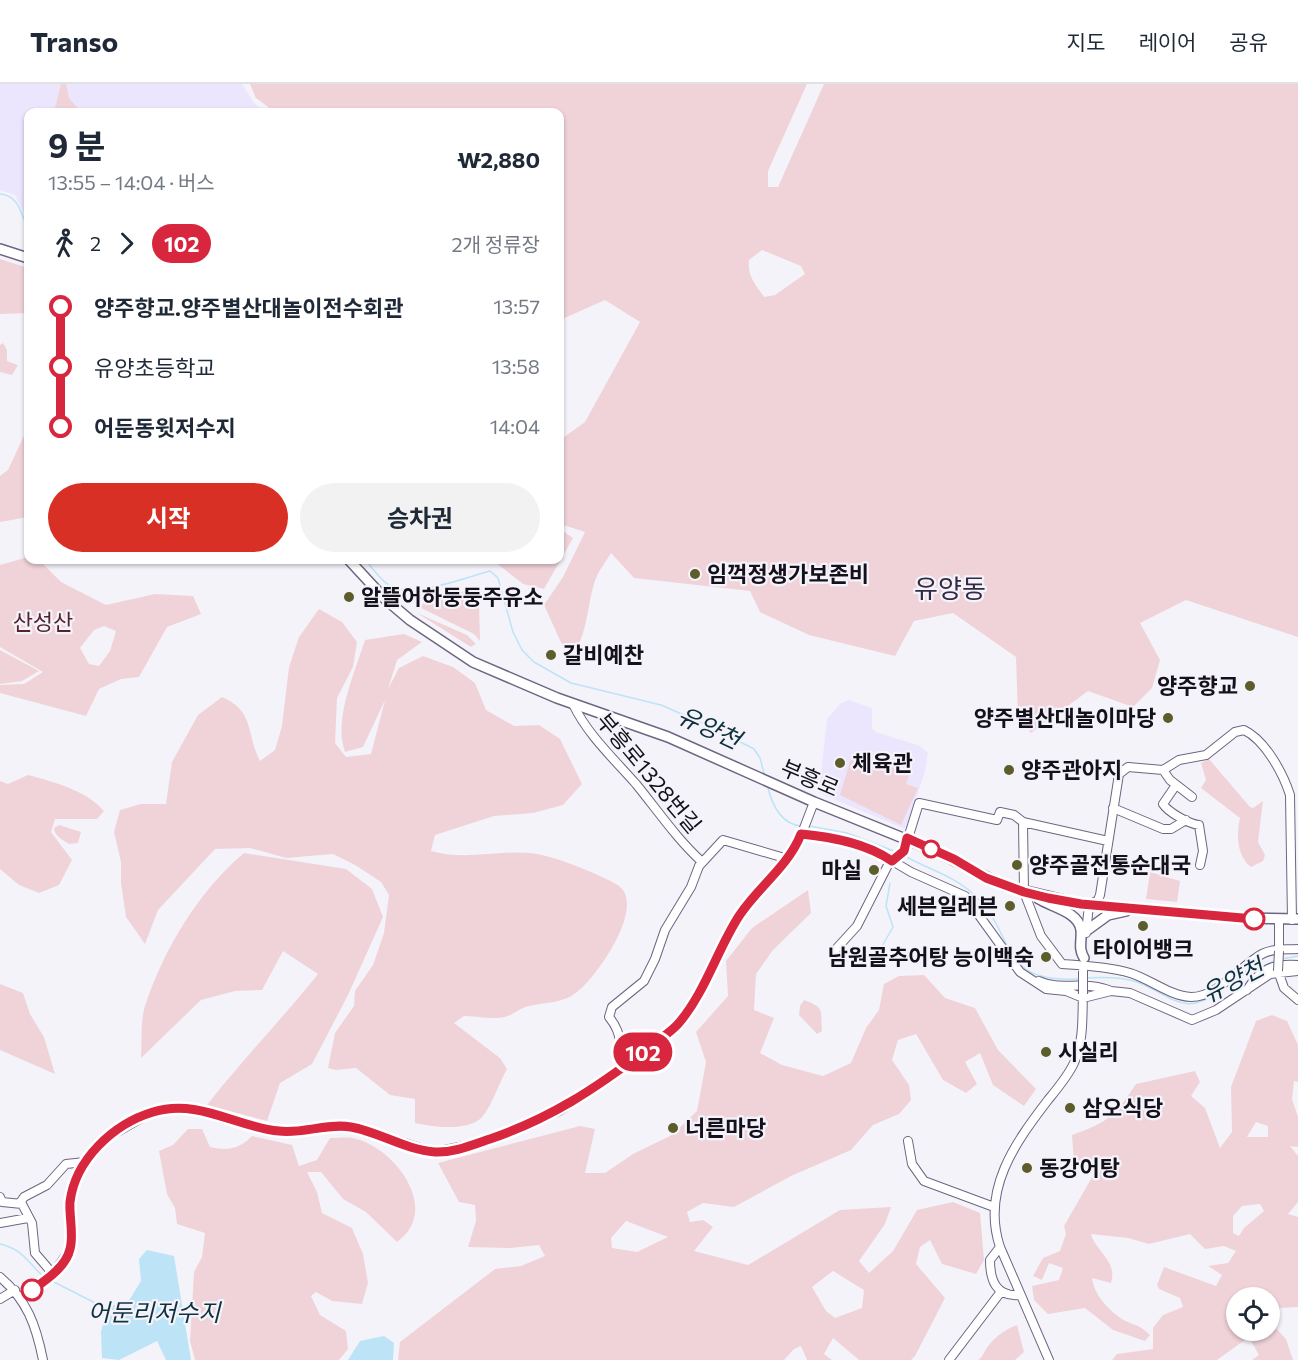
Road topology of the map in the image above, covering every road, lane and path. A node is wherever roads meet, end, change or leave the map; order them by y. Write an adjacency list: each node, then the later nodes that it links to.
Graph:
1 (0, 249): 2 (main road)
2 (24, 257)
3 (353, 564): 4 (main road, 부흥로)
4 (573, 704): 8 (main road, 부흥로); 17 (street, 부흥로1328번길)
5 (1163, 770): 6 (street); 9 (street); 23 (street)
6 (1176, 785): 7 (street); 10 (street)
7 (1192, 797)
8 (814, 802): 12 (street); 13 (main road, 부흥로)
9 (1113, 808): 10 (street); 14 (street)
10 (1186, 820): 18 (street)
11 (1023, 822): 13 (street); 14 (street); 19 (street)
12 (802, 832): 15 (street); 16 (street)
13 (907, 838): 16 (street); 19 (main road, 부흥로)
14 (1107, 841): 20 (street)
15 (788, 859): 17 (street, 부흥로1328번길); 37 (street)
16 (893, 859): 25 (street); 30 (street)
17 (702, 862): 37 (street, 부흥로1328번길)
18 (1200, 865)
19 (1028, 893): 20 (main road, 부흥로); 28 (street); 28 (main road)
20 (1089, 905): 21 (main road, 부흥로); 24 (street)
21 (1141, 909): 22 (main road, 부흥로); 24 (main road)
22 (1279, 920): 23 (main road, 부흥로); 26 (street)
23 (1295, 920)
24 (1086, 931): 28 (street)
25 (836, 949)
26 (1279, 950): 27 (street); 28 (street); 32 (street, bridge)
27 (1298, 950)
28 (1083, 965): 35 (street, bridge)
29 (1298, 965): 34 (street)
30 (1019, 970): 33 (street); 35 (street)
31 (1298, 971): 32 (street)
32 (1279, 972): 34 (street); 36 (street)
33 (1110, 991): 34 (street); 35 (street)
34 (1246, 991)
35 (1083, 996): 42 (street)
36 (1298, 1000)
37 (628, 1063): 39 (street)
38 (908, 1141): 42 (street)
39 (85, 1162): 41 (street); 47 (street)
40 (0, 1197): 41 (street)
41 (20, 1203): 43 (street)
42 (994, 1207): 45 (street)
43 (28, 1218): 44 (street); 47 (street)
44 (0, 1223)
45 (1000, 1246): 50 (street); 51 (street)
46 (0, 1276): 48 (street); 49 (street)
47 (49, 1277): 49 (street)
48 (15, 1290): 52 (street); 53 (street)
49 (32, 1290): 52 (street); 54 (street)
50 (1000, 1293): 51 (street); 56 (street)
51 (1019, 1295): 57 (street)
52 (21, 1298): 54 (street)
53 (0, 1299)
54 (35, 1327): 55 (street)
55 (43, 1360)
56 (949, 1360)
57 (1049, 1360)

